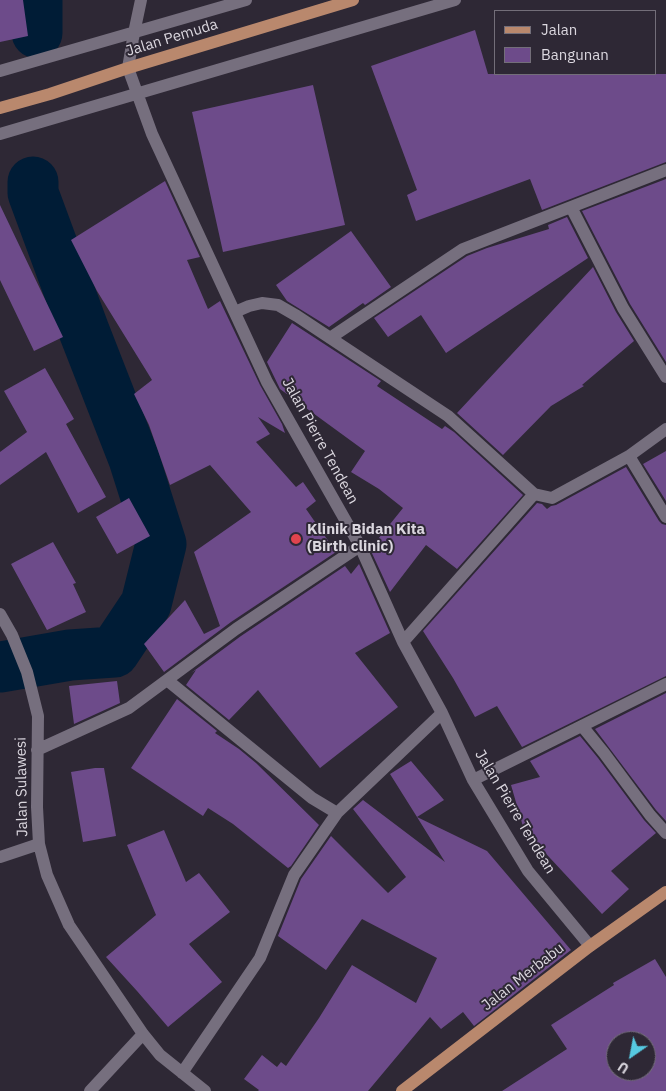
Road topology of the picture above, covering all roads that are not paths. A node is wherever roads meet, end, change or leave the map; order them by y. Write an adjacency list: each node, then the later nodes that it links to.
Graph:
1 (142, 0): 5 (street)
2 (246, 0): 5 (street)
3 (354, 0): 6 (main road, Jalan Pemuda)
4 (455, 0): 8 (street)
5 (134, 33): 6 (street); 7 (street)
6 (128, 68): 8 (street, Jalan Pierre Tendean); 9 (main road, Jalan Pemuda)
7 (0, 71)
8 (137, 93): 10 (street); 13 (street, Jalan Pierre Tendean)
9 (0, 108)
10 (0, 134)
11 (666, 170): 12 (street)
12 (571, 207): 14 (street); 15 (street)
13 (234, 312): 14 (street); 20 (street, Jalan Pierre Tendean)
14 (330, 338): 18 (street)
15 (666, 377)
16 (666, 429): 17 (street)
17 (629, 456): 18 (street); 19 (street)
18 (534, 494): 22 (street)
19 (666, 517)
20 (360, 546): 22 (street, Jalan Pierre Tendean); 23 (street)
21 (0, 614): 27 (street, Jalan Sulawesi)
22 (403, 642): 25 (street, Jalan Pierre Tendean)
23 (167, 680): 27 (street); 29 (street)
24 (666, 684): 26 (street)
25 (442, 713): 28 (street, Jalan Pierre Tendean); 29 (street)
26 (582, 726): 28 (street); 30 (street)
27 (38, 750): 31 (street, Jalan Sulawesi)
28 (473, 780): 34 (street, Jalan Pierre Tendean)
29 (337, 813): 36 (street)
30 (666, 833)
31 (39, 844): 32 (street); 35 (street, Jalan Sulawesi)
32 (0, 857)
33 (666, 892): 34 (main road, Jalan Merbabu)
34 (590, 946): 39 (main road, Jalan Merbabu)
35 (143, 1034): 36 (street, Jalan Sulawesi); 37 (street)
36 (182, 1073): 38 (street, Jalan Sulawesi)
37 (90, 1091)
38 (205, 1091)
39 (402, 1091)

